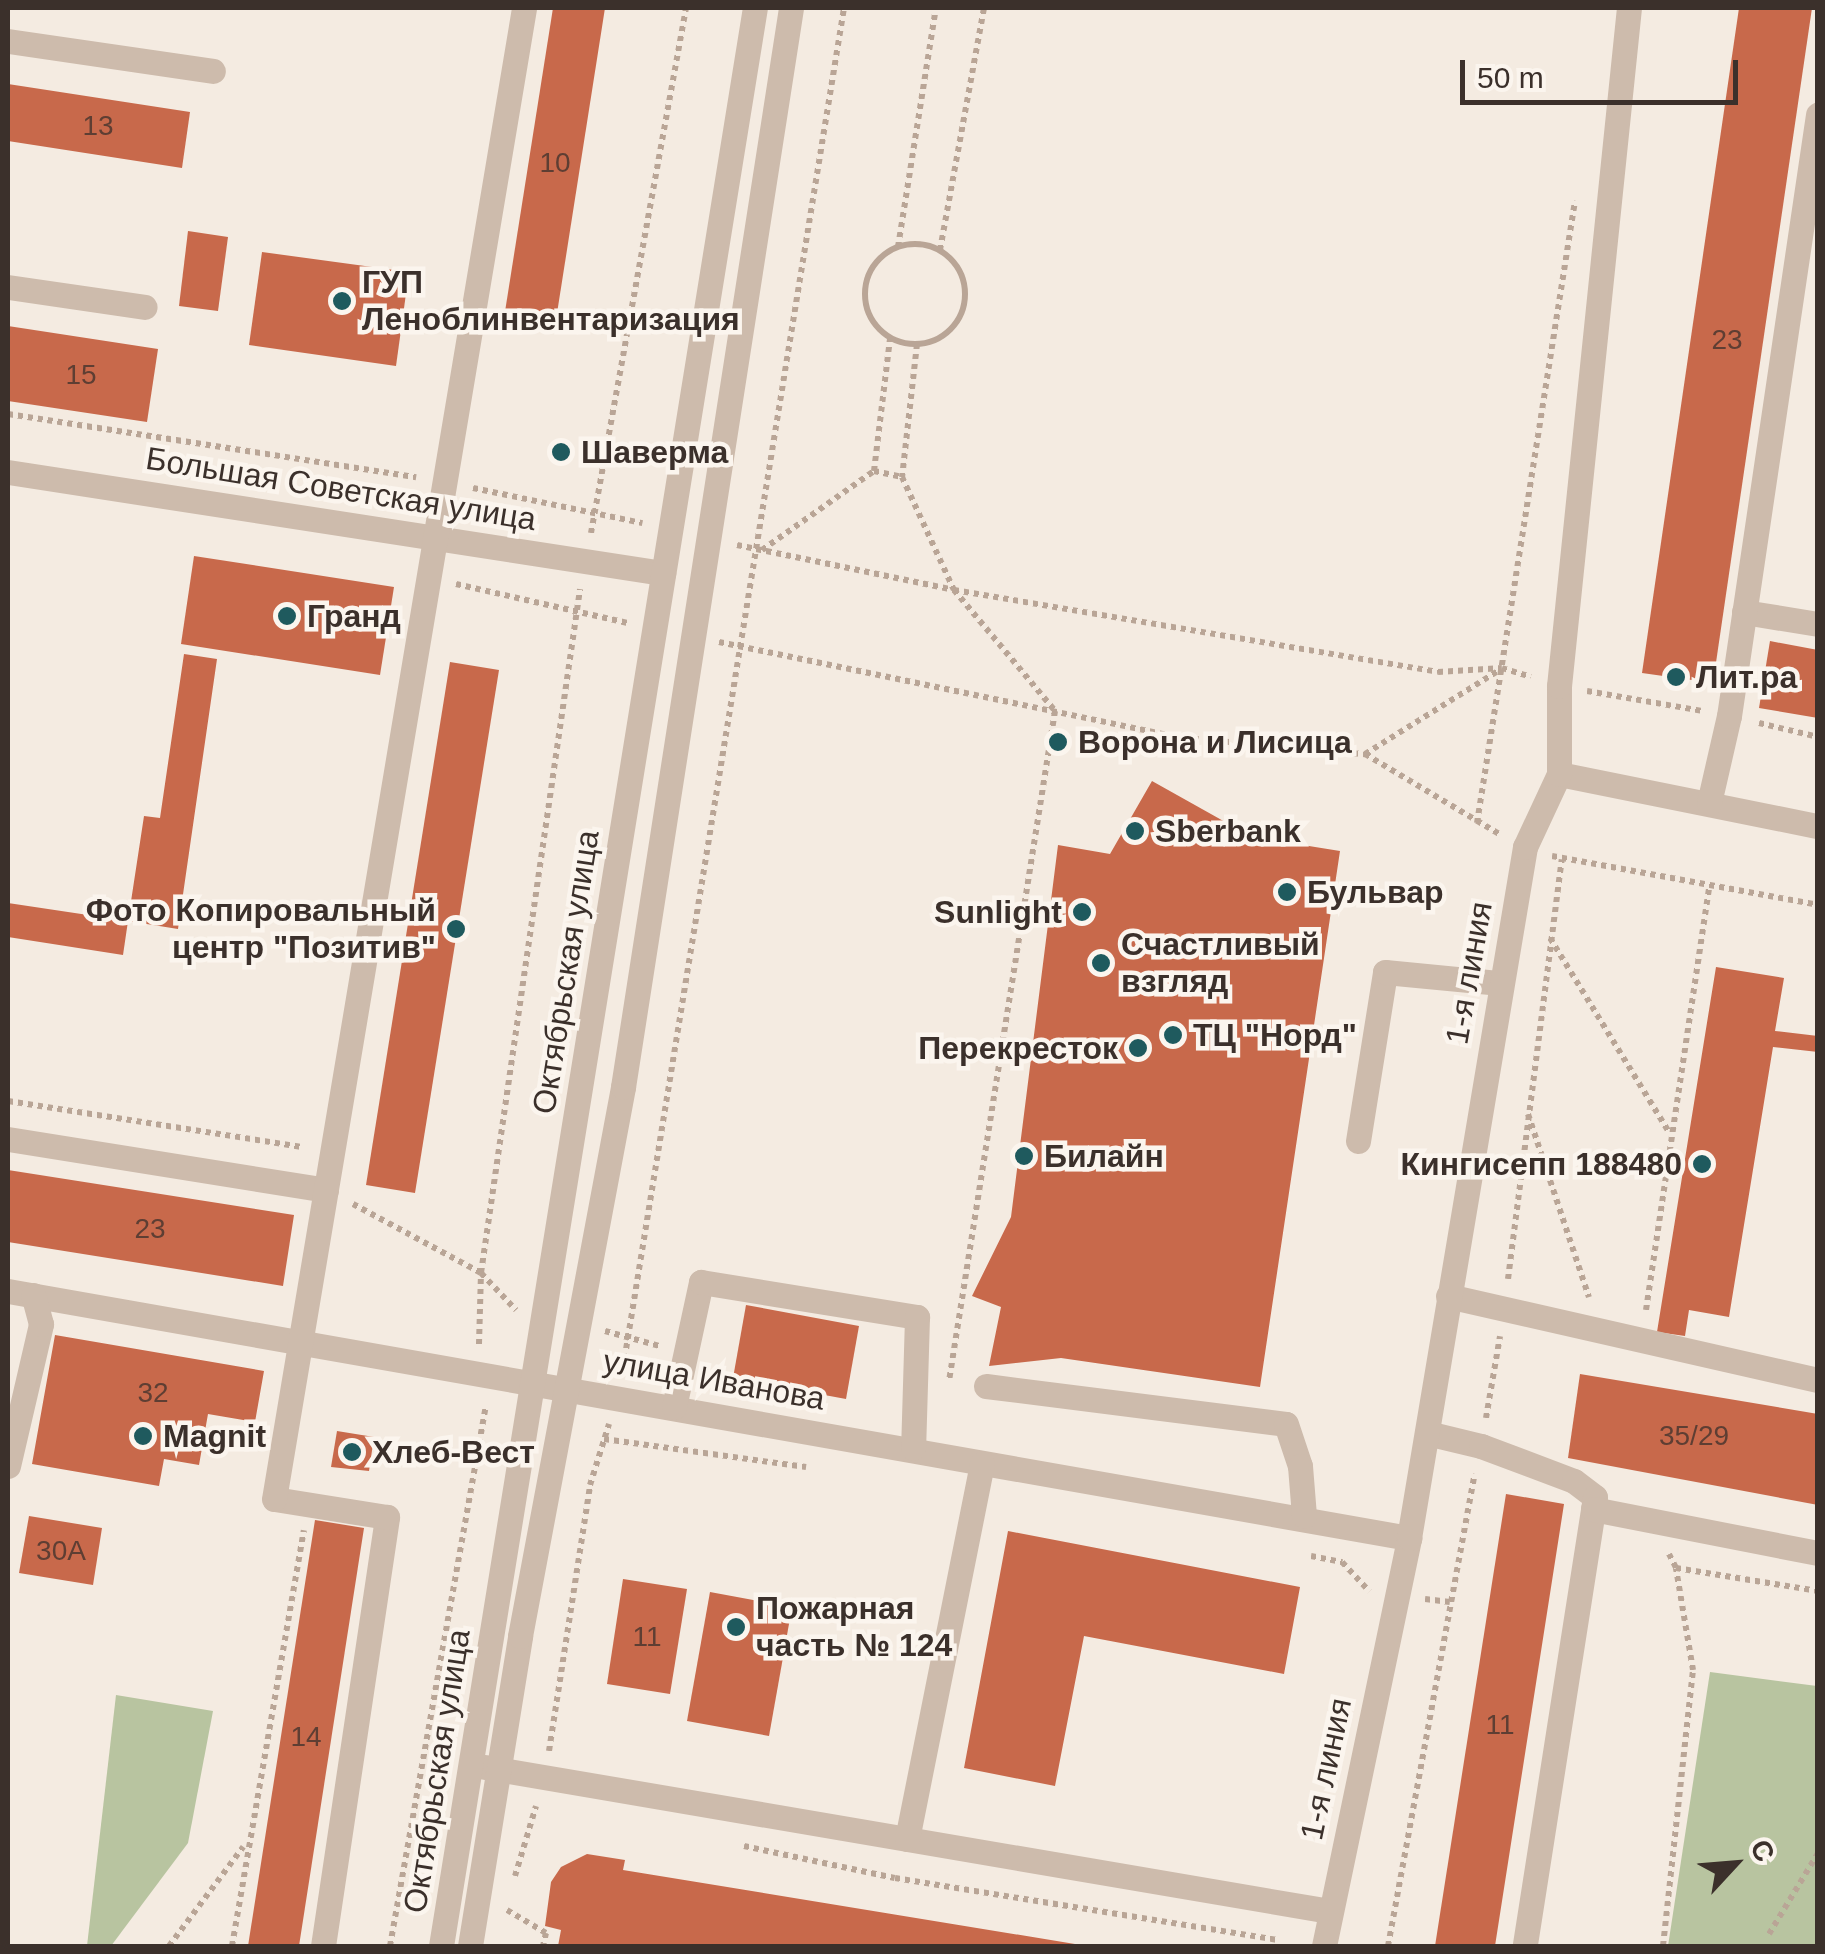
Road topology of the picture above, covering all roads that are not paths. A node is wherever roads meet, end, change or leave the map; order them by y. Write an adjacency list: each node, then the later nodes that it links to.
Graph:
1 (524, 8): 11 (street)
2 (755, 8): 12 (street, Октябрьская улица)
3 (791, 8): 28 (street)
4 (1630, 8): 15 (street, 1-я линия)
5 (8, 41): 6 (street)
6 (213, 71)
7 (1818, 115): 13 (street)
8 (8, 287): 9 (street)
9 (145, 307)
10 (8, 472): 11 (street, Большая Советская улица)
11 (434, 534): 12 (street, Большая Советская улица); 21 (street)
12 (663, 573): 26 (street, Октябрьская улица)
13 (1744, 612): 14 (street); 16 (street)
14 (1818, 624)
15 (1559, 774): 16 (street); 18 (street, 1-я линия)
16 (1708, 803): 17 (street)
17 (1818, 826)
18 (1500, 983): 20 (street); 23 (street, 1-я линия)
19 (8, 1140): 21 (street)
20 (1358, 1141)
21 (326, 1190): 24 (street)
22 (20, 1293): 24 (street, улица Иванова); 30 (street)
23 (1448, 1296): 25 (street); 31 (street, 1-я линия)
24 (301, 1342): 26 (street, улица Иванова); 43 (street)
25 (1818, 1380)
26 (532, 1382): 28 (street, улица Иванова); 39 (street, Октябрьская улица)
27 (986, 1386): 36 (street)
28 (566, 1388): 29 (street, улица Иванова); 40 (street)
29 (674, 1406): 32 (street, улица Иванова); 32 (street)
30 (11, 1427): 34 (street)
31 (1427, 1433): 35 (street); 37 (street, 1-я линия)
32 (913, 1448): 33 (street, улица Иванова)
33 (982, 1463): 36 (street, улица Иванова); 41 (street)
34 (8, 1466)
35 (1593, 1510): 38 (street); 47 (street)
36 (1304, 1516): 37 (street, улица Иванова)
37 (1409, 1538): 42 (street, 1-я линия)
38 (1818, 1553)
39 (470, 1764): 40 (street); 44 (street, Октябрьская улица)
40 (499, 1769): 41 (street); 45 (street)
41 (907, 1840): 42 (street)
42 (1329, 1911): 46 (street, 1-я линия)
43 (323, 1946)
44 (441, 1946)
45 (470, 1946)
46 (1324, 1946)
47 (1526, 1946)

